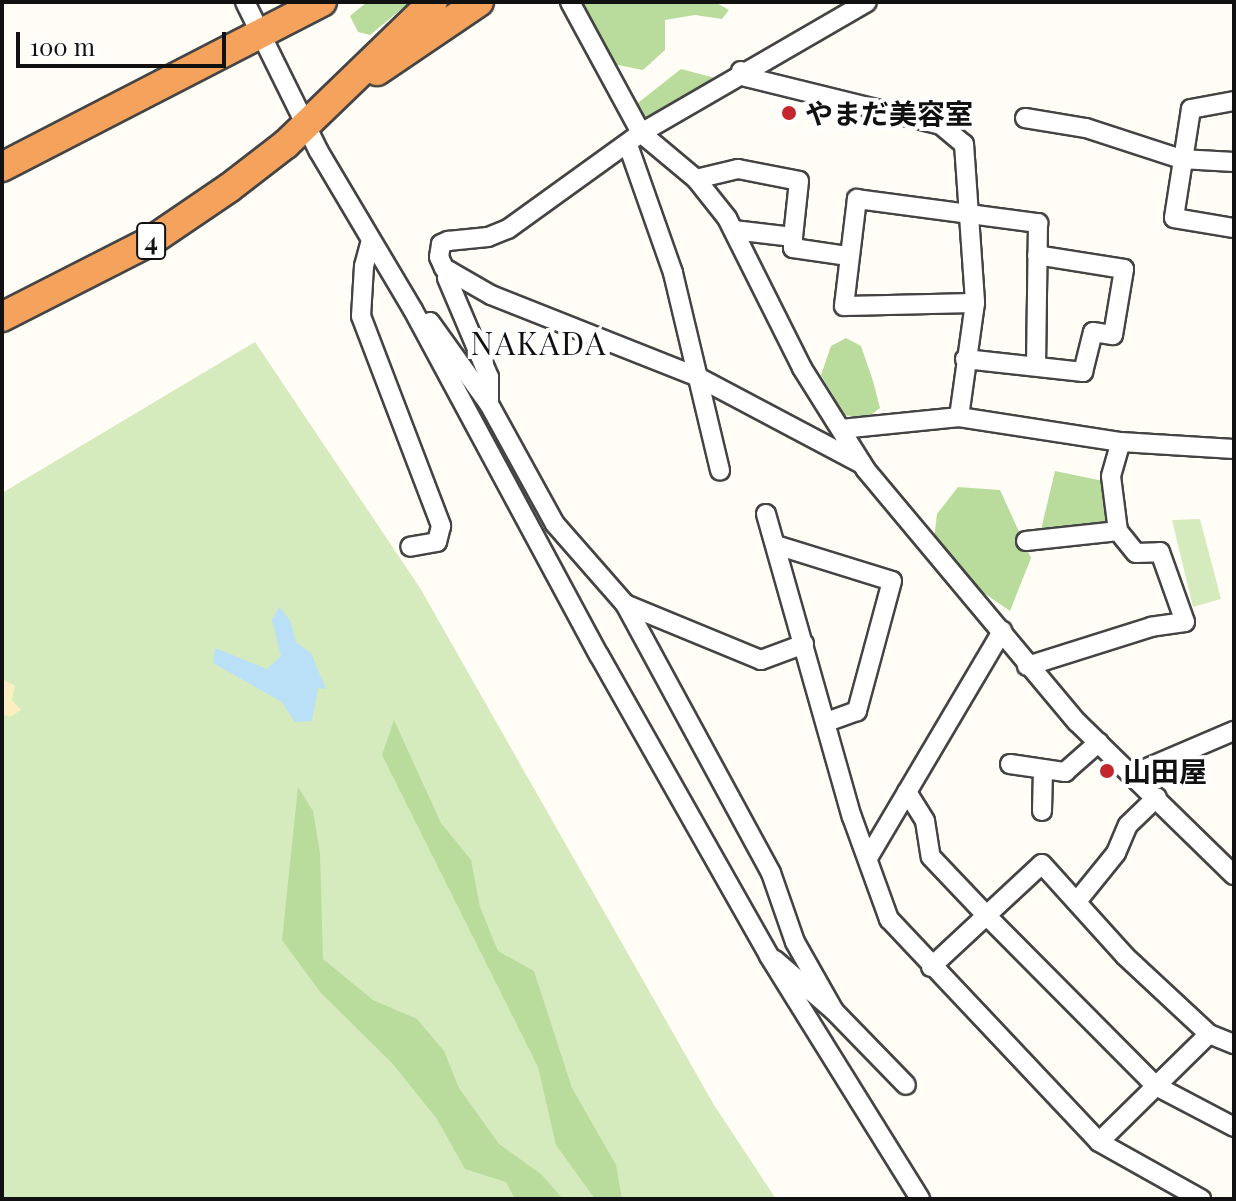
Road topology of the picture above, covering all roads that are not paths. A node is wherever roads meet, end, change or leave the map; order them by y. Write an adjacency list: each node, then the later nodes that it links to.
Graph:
1 (245, 2): 7 (street)
2 (433, 2): 11 (highway, 4)
3 (479, 2): 11 (highway, 4)
4 (570, 2): 12 (street)
5 (867, 2): 8 (street)
6 (310, 6): 7 (highway)
7 (251, 41): 11 (street); 15 (highway)
8 (741, 71): 12 (street); 17 (street)
9 (1234, 101): 13 (street)
10 (1025, 118): 13 (street)
11 (296, 133): 21 (street); 27 (highway, 4)
12 (634, 139): 16 (street); 24 (street); 30 (street)
13 (1181, 159): 14 (street); 18 (street)
14 (1234, 162)
15 (2, 167)
16 (696, 179): 19 (street); 20 (street)
17 (967, 212): 22 (street); 23 (street); 26 (street)
18 (1234, 228)
19 (733, 230): 20 (street); 33 (street)
20 (793, 237): 23 (street)
21 (371, 240): 25 (street); 42 (street)
22 (1037, 255): 29 (street); 29 (street)
23 (848, 256): 26 (street)
24 (449, 271): 30 (street); 31 (street)
25 (406, 298): 31 (street); 60 (street)
26 (975, 303): 28 (street)
27 (2, 317)
28 (965, 359): 29 (street); 32 (street)
29 (1036, 366)
30 (698, 377): 36 (street); 37 (street)
31 (489, 404): 43 (street)
32 (959, 417): 33 (street); 34 (street)
33 (841, 429): 36 (street)
34 (1121, 442): 35 (street); 39 (street)
35 (1234, 449)
36 (862, 464): 44 (street)
37 (720, 470)
38 (766, 514): 41 (street)
39 (1118, 531): 40 (street); 46 (street)
40 (1026, 541)
41 (776, 545): 45 (street); 47 (street)
42 (410, 547)
43 (625, 604): 45 (street); 62 (street)
44 (1002, 631): 46 (street); 53 (street)
45 (804, 644): 47 (street)
46 (1027, 666): 49 (street)
47 (826, 722): 56 (street)
48 (1234, 731): 52 (street)
49 (1099, 742): 51 (street); 52 (street)
50 (1010, 764): 51 (street)
51 (1043, 769): 55 (street)
52 (1133, 774): 54 (street)
53 (907, 792): 56 (street); 59 (street)
54 (1157, 797): 57 (street); 58 (street)
55 (1042, 811)
56 (868, 858): 61 (street)
57 (1234, 875)
58 (1078, 900): 59 (street); 63 (street)
59 (985, 914): 61 (street); 66 (street)
60 (769, 956): 62 (street); 69 (street)
61 (931, 967): 68 (street)
62 (834, 1011): 65 (street)
63 (1209, 1034): 64 (street); 66 (street)
64 (1234, 1044)
65 (906, 1085)
66 (1156, 1086): 67 (street); 68 (street)
67 (1234, 1127)
68 (1099, 1142): 70 (street)
69 (920, 1199)
70 (1201, 1199)

